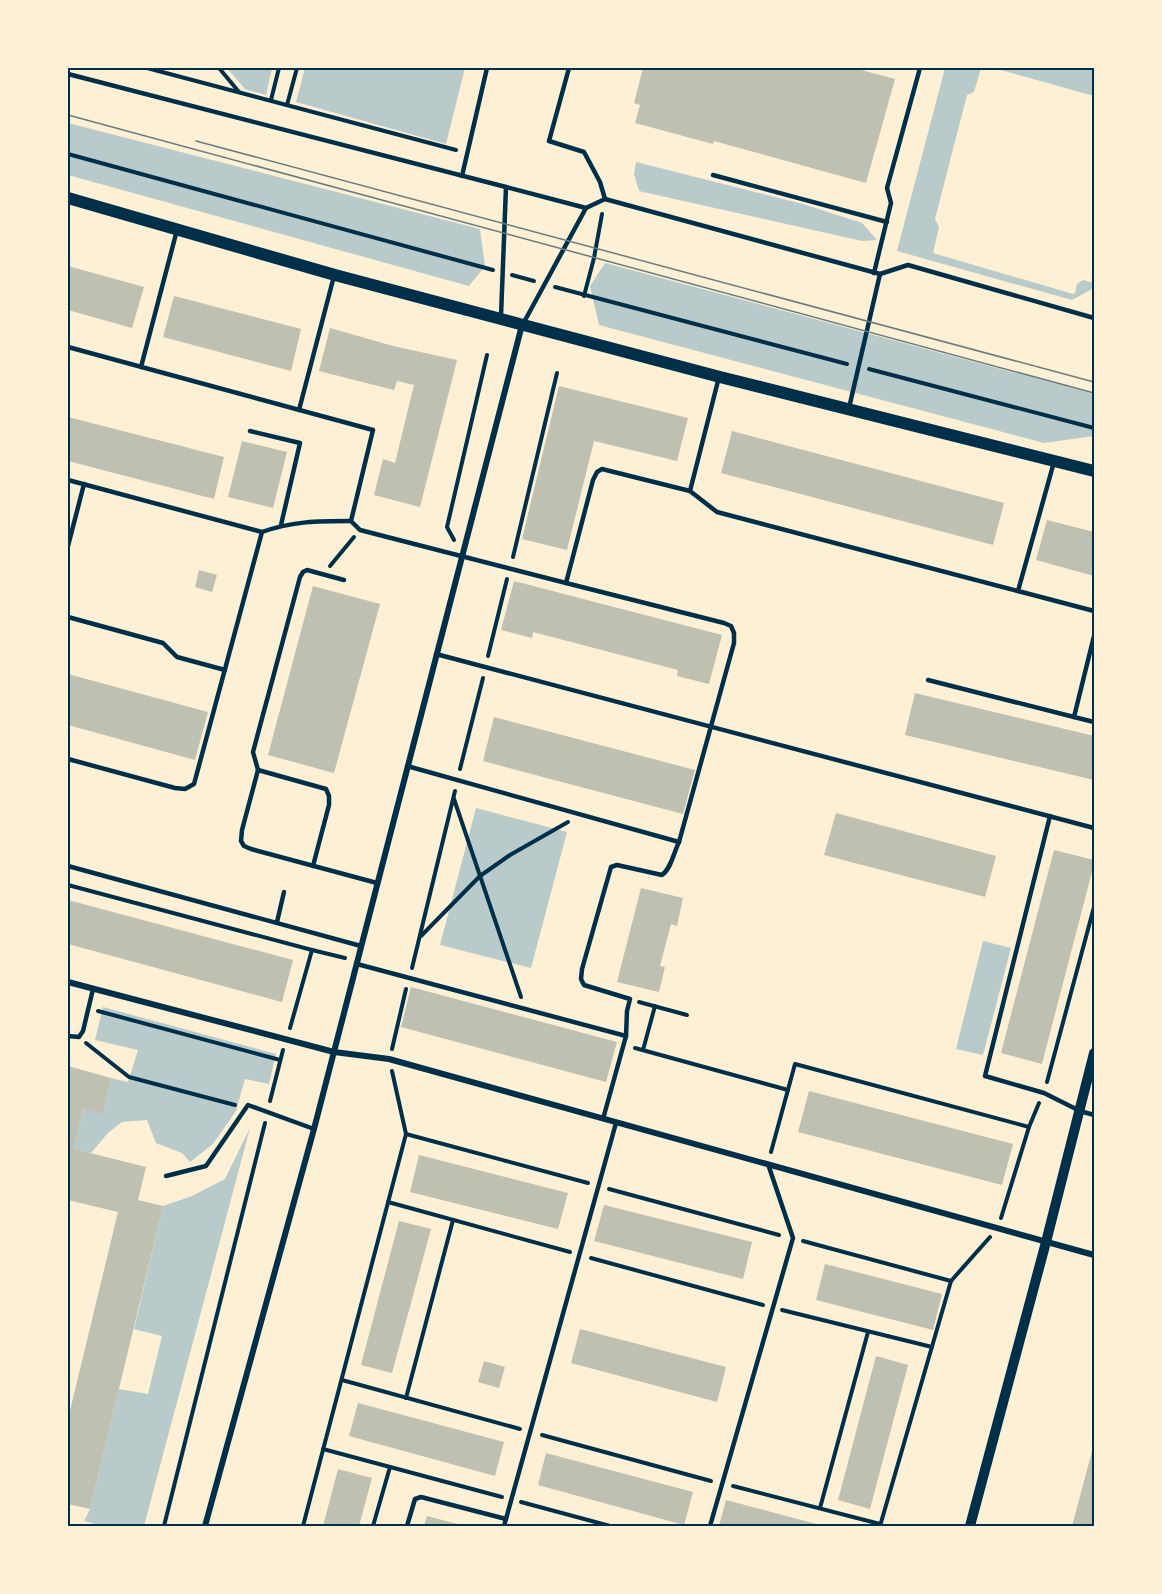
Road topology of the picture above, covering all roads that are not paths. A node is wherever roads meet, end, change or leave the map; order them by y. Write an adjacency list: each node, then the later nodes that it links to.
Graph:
1 (487, 68): 6 (lane)
2 (569, 68): 9 (lane)
3 (920, 68): 11 (lane)
4 (68, 74): 6 (lane)
5 (713, 175): 11 (lane)
6 (462, 176): 7 (lane)
7 (506, 187): 10 (lane); 16 (lane)
8 (68, 198): 12 (main road)
9 (605, 199): 10 (lane); 13 (lane)
10 (586, 208): 17 (lane)
11 (887, 222): 13 (lane)
12 (177, 230): 14 (main road); 19 (lane)
13 (877, 273): 15 (lane); 21 (lane)
14 (335, 275): 16 (main road); 22 (lane)
15 (1095, 318)
16 (500, 319): 17 (main road)
17 (522, 324): 20 (main road); 33 (street)
18 (68, 346): 19 (lane)
19 (141, 367): 22 (lane)
20 (720, 377): 21 (main road); 28 (lane)
21 (849, 408): 24 (main road)
22 (299, 410): 29 (lane)
23 (250, 431): 30 (lane)
24 (1055, 460): 25 (main road); 36 (lane)
25 (1095, 471)
26 (68, 480): 27 (lane)
27 (84, 484): 31 (lane); 32 (lane)
28 (690, 491): 35 (lane); 36 (lane)
29 (351, 521): 30 (lane); 33 (lane)
30 (281, 525): 31 (lane)
31 (262, 532): 41 (lane)
32 (68, 546)
33 (462, 556): 35 (lane); 40 (street)
34 (344, 580): 50 (lane)
35 (566, 583): 45 (lane)
36 (1018, 591): 37 (lane)
37 (1095, 611)
38 (68, 617): 41 (lane)
39 (1095, 636): 43 (lane)
40 (436, 654): 45 (lane); 49 (street)
41 (225, 670): 47 (lane)
42 (928, 680): 43 (lane)
43 (1074, 717): 44 (lane)
44 (1095, 722)
45 (711, 726): 46 (lane); 53 (lane)
46 (803, 751): 48 (lane); 51 (lane)
47 (68, 759)
48 (801, 759)
49 (407, 766): 53 (lane); 56 (street)
50 (258, 770): 55 (lane); 55 (lane)
51 (1050, 816): 52 (lane); 67 (lane)
52 (1095, 828)
53 (679, 842): 64 (lane)
54 (68, 866): 58 (lane)
55 (313, 866): 56 (lane)
56 (377, 883): 59 (street)
57 (284, 892): 58 (lane)
58 (277, 922): 59 (lane)
59 (361, 946): 60 (street)
60 (357, 962): 64 (lane); 65 (street)
61 (68, 982): 62 (street)
62 (93, 989): 63 (lane); 65 (street)
63 (68, 1036)
64 (626, 1036): 69 (lane)
65 (334, 1052): 69 (street); 71 (street)
66 (1095, 1053): 67 (street)
67 (1080, 1111): 68 (lane); 74 (street)
68 (1095, 1115)
69 (603, 1119): 70 (street)
70 (616, 1123): 72 (street); 76 (lane)
71 (314, 1129): 73 (lane); 77 (street)
72 (768, 1164): 74 (street); 80 (lane)
73 (166, 1176)
74 (1046, 1242): 75 (street); 81 (street)
75 (1095, 1255)
76 (506, 1520): 78 (lane); 79 (lane)
77 (205, 1527)
78 (407, 1527)
79 (504, 1527)
80 (710, 1527)
81 (970, 1527)

